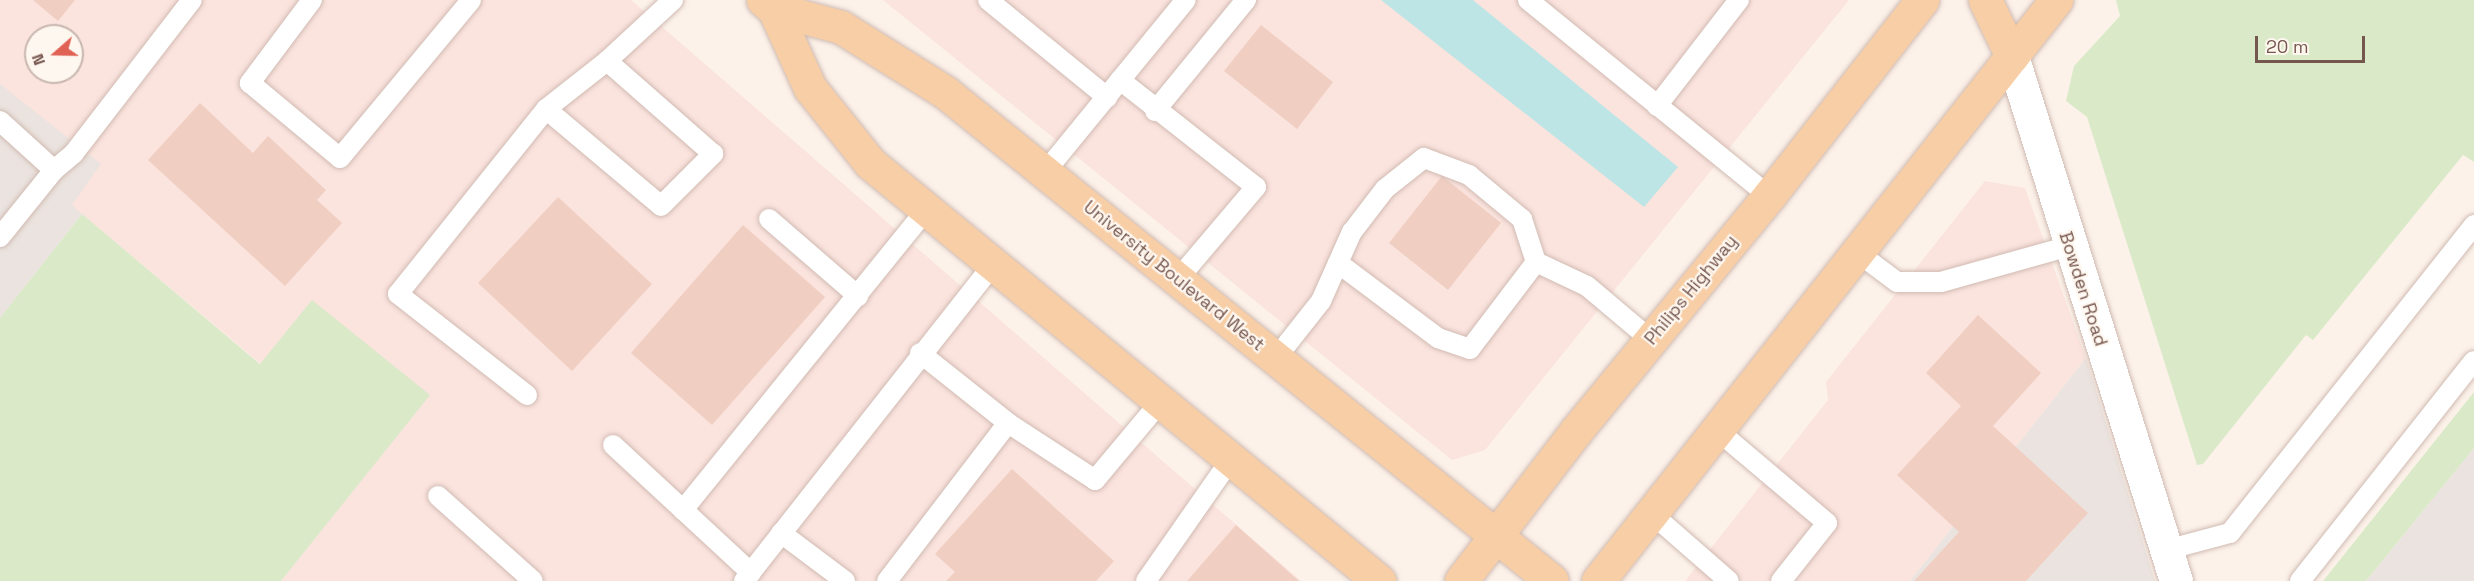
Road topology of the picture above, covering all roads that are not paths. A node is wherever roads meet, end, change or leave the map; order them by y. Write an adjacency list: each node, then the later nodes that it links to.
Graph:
1 (192, 0): 22 (lane)
2 (312, 0): 3 (lane)
3 (471, 0)
4 (673, 0): 15 (lane)
5 (988, 0): 17 (lane)
6 (1186, 0): 16 (lane)
7 (1246, 0): 20 (lane)
8 (1738, 0): 18 (lane)
9 (1922, 0): 24 (main road, Philips Highway)
10 (1985, 0): 14 (main road, Bowden Road)
11 (2056, 0): 14 (main road)
12 (1538, 3): 18 (lane)
13 (769, 5): 23 (main road, University Boulevard West); 25 (main road, University Boulevard West)
14 (2012, 56): 29 (street, Bowden Road); 30 (main road)
15 (607, 61): 19 (lane); 19 (lane)
16 (1120, 80): 17 (lane); 20 (lane)
17 (1107, 97): 23 (lane)
18 (1657, 106): 24 (lane)
19 (546, 109): 40 (lane)
20 (1155, 111): 34 (lane)
21 (0, 121): 22 (lane)
22 (54, 170): 28 (lane)
23 (1045, 172): 34 (main road, University Boulevard West)
24 (1769, 196): 36 (main road, Philips Highway)
25 (927, 209): 31 (main road, University Boulevard West); 35 (lane)
26 (769, 219): 35 (lane)
27 (2474, 225): 51 (lane)
28 (0, 237)
29 (2070, 246): 30 (lane); 51 (street, Bowden Road)
30 (1857, 252): 43 (main road)
31 (995, 262): 37 (lane); 41 (main road, University Boulevard West)
32 (1536, 262): 33 (lane); 33 (lane); 36 (lane)
33 (1338, 263): 38 (lane)
34 (1178, 280): 38 (main road, University Boulevard West)
35 (858, 296): 47 (lane)
36 (1651, 340): 50 (main road, Philips Highway)
37 (920, 353): 42 (lane); 49 (lane)
38 (1276, 358): 50 (main road, University Boulevard West)
39 (2474, 361): 64 (lane)
40 (527, 395)
41 (1161, 401): 42 (lane); 45 (main road, University Boulevard West)
42 (1008, 423): 55 (lane)
43 (1717, 430): 48 (main road); 62 (lane)
44 (612, 445): 47 (lane)
45 (1231, 459): 56 (lane); 57 (main road, University Boulevard West)
46 (438, 496): 53 (lane)
47 (683, 510): 52 (lane)
48 (1651, 513): 60 (main road); 61 (lane)
49 (781, 533): 52 (lane); 54 (lane)
50 (1496, 536): 58 (main road, Philips Highway); 59 (main road, University Boulevard West)
51 (2166, 550): 63 (street, Bowden Road)
52 (748, 577)
53 (533, 581)
54 (846, 581)
55 (887, 581)
56 (1146, 581)
57 (1379, 581)
58 (1461, 581)
59 (1552, 581)
60 (1598, 581)
61 (1729, 581)
62 (1781, 581)
63 (2176, 581)
64 (2300, 581)

